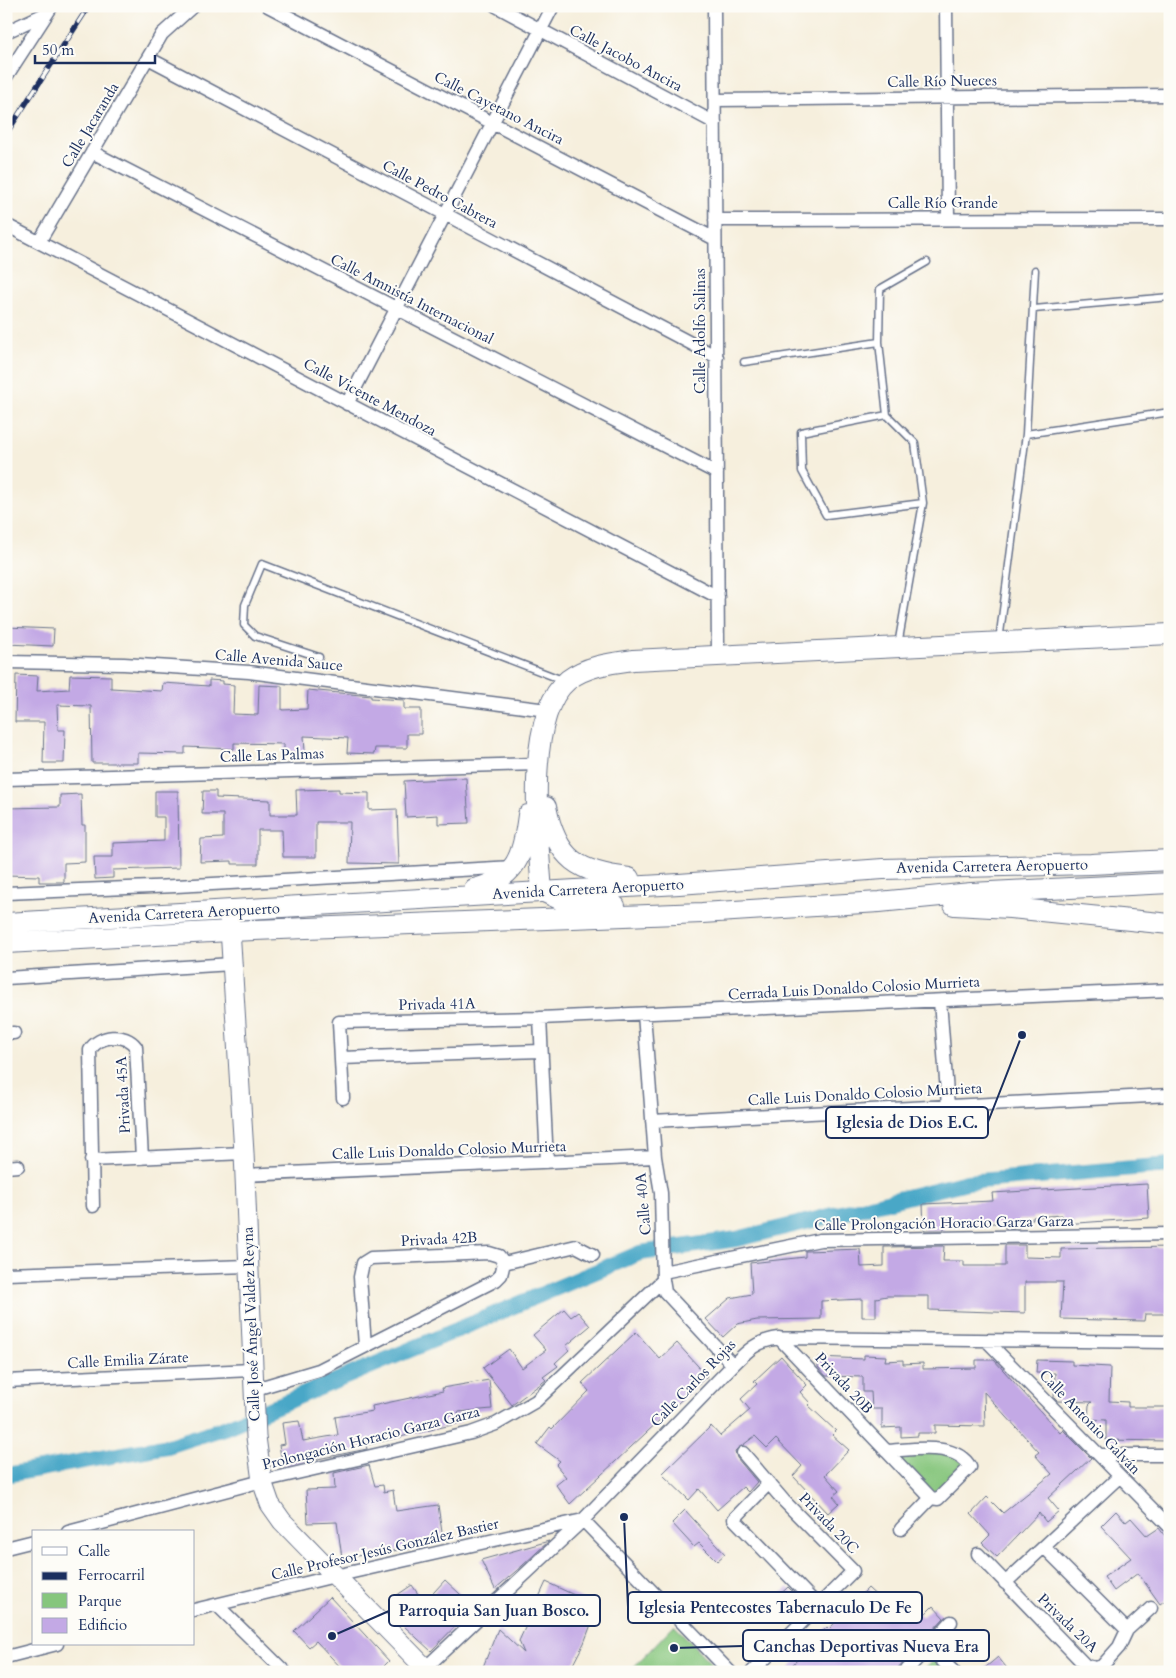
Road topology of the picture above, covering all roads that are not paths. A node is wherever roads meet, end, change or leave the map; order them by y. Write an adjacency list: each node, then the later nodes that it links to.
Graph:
1 (193, 6): 10 (street, Calle Jacaranda)
2 (268, 6): 15 (street, Calle Cayetano Ancira)
3 (496, 6): 8 (street, Calle Jacobo Ancira)
4 (552, 6): 8 (street)
5 (714, 6): 14 (street, Calle Adolfo Salinas)
6 (946, 6): 13 (street)
7 (49, 10): 9 (street); 11 (street)
8 (540, 30): 15 (street); 16 (street, Calle Jacobo Ancira)
9 (6, 32)
10 (148, 58): 17 (street, Calle Jacaranda); 18 (street, Calle Pedro Cabrera)
11 (6, 77)
12 (1170, 95): 13 (street, Calle Río Nueces)
13 (946, 98): 14 (street, Calle Río Nueces); 19 (street)
14 (715, 100): 16 (street, Calle Adolfo Salinas)
15 (492, 123): 18 (street); 23 (street, Calle Cayetano Ancira)
16 (715, 123): 21 (street, Calle Adolfo Salinas)
17 (92, 152): 24 (street, Calle Jacaranda); 28 (street, Calle Amnistía Internacional)
18 (445, 215): 28 (street); 31 (street, Calle Pedro Cabrera)
19 (948, 219): 20 (street, Calle Río Grande); 21 (street, Calle Río Grande)
20 (1170, 219)
21 (716, 220): 23 (street, Calle Adolfo Salinas)
22 (6, 225): 24 (street, Calle Vicente Mendoza)
23 (716, 239): 31 (street, Calle Adolfo Salinas)
24 (39, 242): 33 (street, Calle Vicente Mendoza)
25 (927, 262): 30 (lane)
26 (1035, 270): 29 (lane)
27 (1170, 297): 29 (lane)
28 (396, 309): 33 (street); 37 (street, Calle Amnistía Internacional)
29 (1034, 309): 36 (lane)
30 (879, 342): 32 (lane); 35 (lane)
31 (716, 357): 37 (street, Calle Adolfo Salinas)
32 (744, 362)
33 (347, 404): 39 (street, Calle Vicente Mendoza)
34 (1170, 412): 36 (lane)
35 (888, 415): 38 (lane); 38 (lane)
36 (1026, 434): 41 (lane)
37 (717, 473): 39 (street, Calle Adolfo Salinas)
38 (923, 503): 42 (lane)
39 (718, 597): 43 (street, Calle Adolfo Salinas)
40 (1170, 634): 41 (main road)
41 (999, 642): 42 (main road)
42 (898, 646): 43 (main road)
43 (718, 656): 46 (main road)
44 (319, 657): 46 (lane)
45 (6, 662): 47 (street, Calle Avenida Sauce)
46 (566, 681): 47 (main road)
47 (547, 710): 48 (main road)
48 (538, 769): 49 (street, Calle Las Palmas); 51 (main road); 53 (main road); 54 (main road)
49 (6, 779)
50 (1170, 860): 53 (main road, Avenida Carretera Aeropuerto)
51 (514, 867): 55 (street); 56 (main road)
52 (1170, 883): 57 (main road, Avenida Carretera Aeropuerto)
53 (680, 884): 54 (main road, Avenida Carretera Aeropuerto)
54 (542, 891): 56 (main road, Avenida Carretera Aeropuerto); 58 (main road)
55 (6, 893)
56 (431, 898): 59 (main road, Avenida Carretera Aeropuerto)
57 (879, 902): 58 (main road, Avenida Carretera Aeropuerto); 61 (main road)
58 (659, 914): 59 (main road, Avenida Carretera Aeropuerto)
59 (230, 921): 60 (main road, Avenida Carretera Aeropuerto); 62 (main road, Avenida Carretera Aeropuerto); 63 (street, Calle José Ángel Valdez Reyna)
60 (6, 923)
61 (1170, 924)
62 (6, 943)
63 (232, 964): 64 (street); 75 (street, Calle José Ángel Valdez Reyna)
64 (6, 978)
65 (1170, 990): 66 (street, Cerrada Luis Donaldo Colosio Murrieta)
66 (940, 1000): 67 (street, Cerrada Luis Donaldo Colosio Murrieta); 73 (street)
67 (644, 1014): 68 (street, Cerrada Luis Donaldo Colosio Murrieta); 74 (street, Calle 40A)
68 (540, 1018): 69 (street); 70 (street, Privada 41A)
69 (541, 1051): 70 (street); 79 (street)
70 (341, 1058): 72 (street, Privada 41A)
71 (1170, 1095): 73 (street, Calle Luis Donaldo Colosio Murrieta)
72 (342, 1098)
73 (948, 1106): 74 (street, Calle Luis Donaldo Colosio Murrieta)
74 (652, 1121): 76 (street, Calle 40A)
75 (244, 1153): 77 (street); 80 (street, Calle José Ángel Valdez Reyna)
76 (655, 1157): 79 (street, Calle Luis Donaldo Colosio Murrieta); 86 (street, Calle 40A)
77 (142, 1158): 78 (street); 78 (street, Privada 45A)
78 (91, 1160): 81 (street, Privada 45A)
79 (547, 1162): 80 (street, Calle Luis Donaldo Colosio Murrieta)
80 (245, 1175): 85 (street, Calle José Ángel Valdez Reyna)
81 (93, 1206)
82 (1170, 1234): 86 (street, Calle Prolongación Horacio Garza Garza)
83 (593, 1255): 84 (street)
84 (504, 1264): 91 (street); 91 (street, Privada 42B)
85 (248, 1266): 87 (street); 93 (street, Calle José Ángel Valdez Reyna)
86 (663, 1271): 92 (street, Calle 40A); 101 (street, Prolongación Horacio Garza Garza)
87 (6, 1274)
88 (779, 1338): 89 (street, Calle Carlos Rojas); 92 (street, Calle Carlos Rojas); 96 (street, Privada 20B)
89 (987, 1340): 90 (street, Calle Carlos Rojas); 98 (street, Calle Antonio Galván)
90 (1170, 1342)
91 (366, 1346): 95 (street)
92 (732, 1364): 104 (street, Calle Carlos Rojas)
93 (252, 1370): 94 (street, Calle Emilia Zárate); 95 (street, Calle José Ángel Valdez Reyna)
94 (6, 1381)
95 (252, 1392): 101 (street, Calle José Ángel Valdez Reyna)
96 (886, 1451): 103 (street, Privada 20B); 103 (street)
97 (744, 1453): 102 (street, Privada 20C)
98 (1100, 1455): 99 (street); 100 (street, Calle Antonio Galván)
99 (1170, 1455)
100 (1120, 1476): 105 (street, Calle Antonio Galván); 109 (street)
101 (262, 1481): 107 (street, Prolongación Horacio Garza Garza); 112 (street, Calle José Ángel Valdez Reyna)
102 (769, 1483): 115 (street); 115 (street, Privada 20C)
103 (931, 1498): 106 (street)
104 (583, 1520): 112 (street, Calle Profesor Jesús González Bastier); 123 (street, Calle Carlos Rojas); 125 (street)
105 (1170, 1527)
106 (901, 1529)
107 (76, 1530)
108 (32, 1542): 110 (street)
109 (1044, 1547): 113 (street); 119 (street)
110 (6, 1548)
111 (978, 1554): 113 (street, Privada 20A)
112 (335, 1576): 114 (street, Calle Profesor Jesús González Bastier); 123 (street, Calle José Ángel Valdez Reyna)
113 (1005, 1583): 119 (street, Privada 20A)
114 (217, 1605): 117 (street, Calle Profesor Jesús González Bastier); 124 (street)
115 (818, 1606): 126 (street, Privada 20C)
116 (1151, 1608): 119 (street, Privada 20A)
117 (195, 1610)
118 (951, 1622): 121 (street)
119 (1127, 1630)
120 (49, 1646): 122 (street)
121 (929, 1648): 127 (street); 128 (street)
122 (6, 1657)
123 (425, 1670)
124 (284, 1672)
125 (730, 1672)
126 (752, 1672)
127 (905, 1672)
128 (954, 1672)

